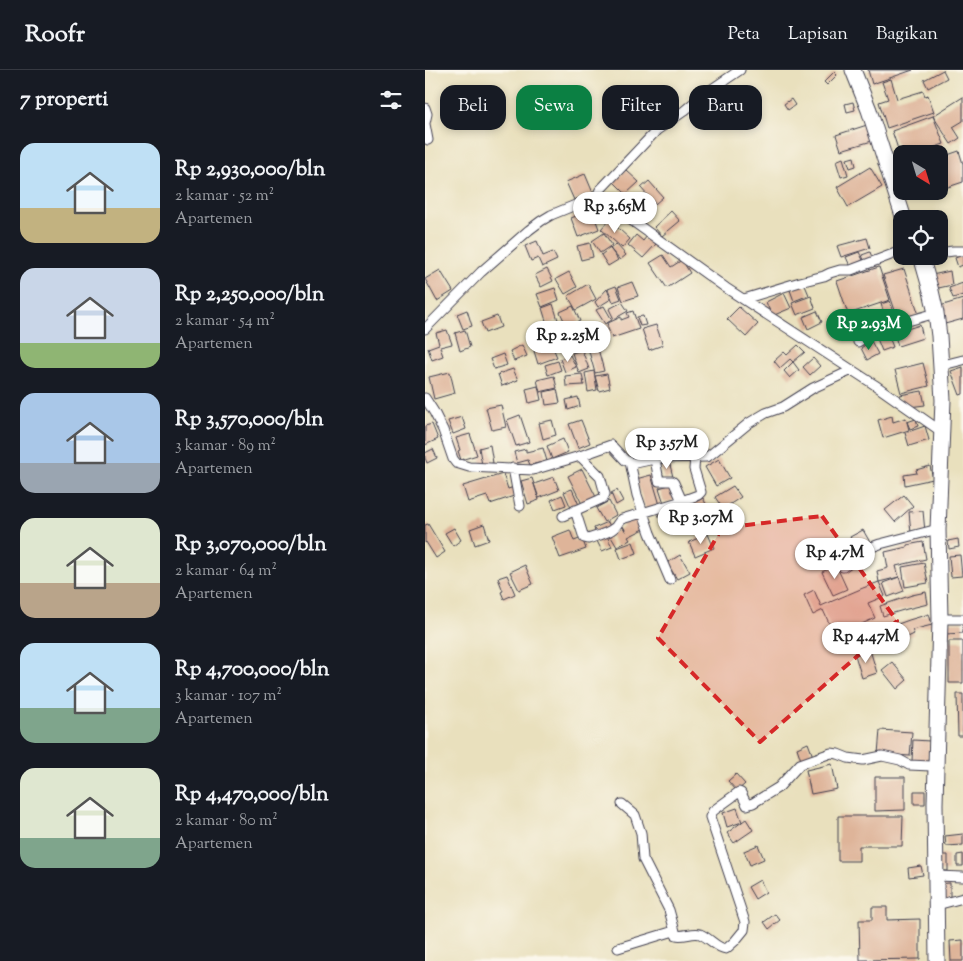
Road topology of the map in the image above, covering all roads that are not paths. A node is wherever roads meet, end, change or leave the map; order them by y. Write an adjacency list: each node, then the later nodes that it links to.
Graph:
1 (740, 70): 7 (street)
2 (853, 70): 8 (highway)
3 (859, 70): 9 (highway)
4 (425, 108): 5 (street)
5 (425, 123): 6 (street)
6 (428, 140)
7 (596, 198): 15 (street); 17 (street)
8 (901, 210)
9 (906, 210)
10 (963, 251): 11 (street)
11 (948, 252)
12 (893, 254): 15 (street)
13 (917, 265): 16 (highway)
14 (924, 265): 20 (highway)
15 (744, 299): 21 (street)
16 (929, 315): 18 (street); 20 (highway)
17 (425, 329)
18 (858, 342)
19 (963, 360): 20 (street)
20 (939, 366): 23 (highway)
21 (852, 370): 23 (street); 25 (street)
22 (425, 398): 28 (street)
23 (940, 430): 34 (highway); 37 (highway)
24 (580, 456): 27 (street); 28 (street); 31 (street)
25 (695, 457): 26 (street); 29 (street)
26 (655, 459): 27 (street); 29 (street)
27 (629, 462): 32 (street)
28 (513, 468): 30 (street)
29 (682, 501): 32 (street)
30 (520, 506)
31 (575, 510): 32 (street); 33 (street)
32 (643, 512): 36 (street)
33 (563, 516)
34 (934, 530): 35 (street); 39 (highway)
35 (843, 567)
36 (670, 580)
37 (940, 619): 38 (street); 39 (highway)
38 (963, 619)
39 (934, 766): 41 (highway); 44 (highway); 45 (street)
40 (622, 804): 45 (street)
41 (937, 876): 42 (street); 44 (highway)
42 (963, 877)
43 (963, 898): 44 (street)
44 (933, 904): 47 (highway); 48 (highway)
45 (674, 931): 46 (street)
46 (618, 948)
47 (930, 961)
48 (937, 961)

